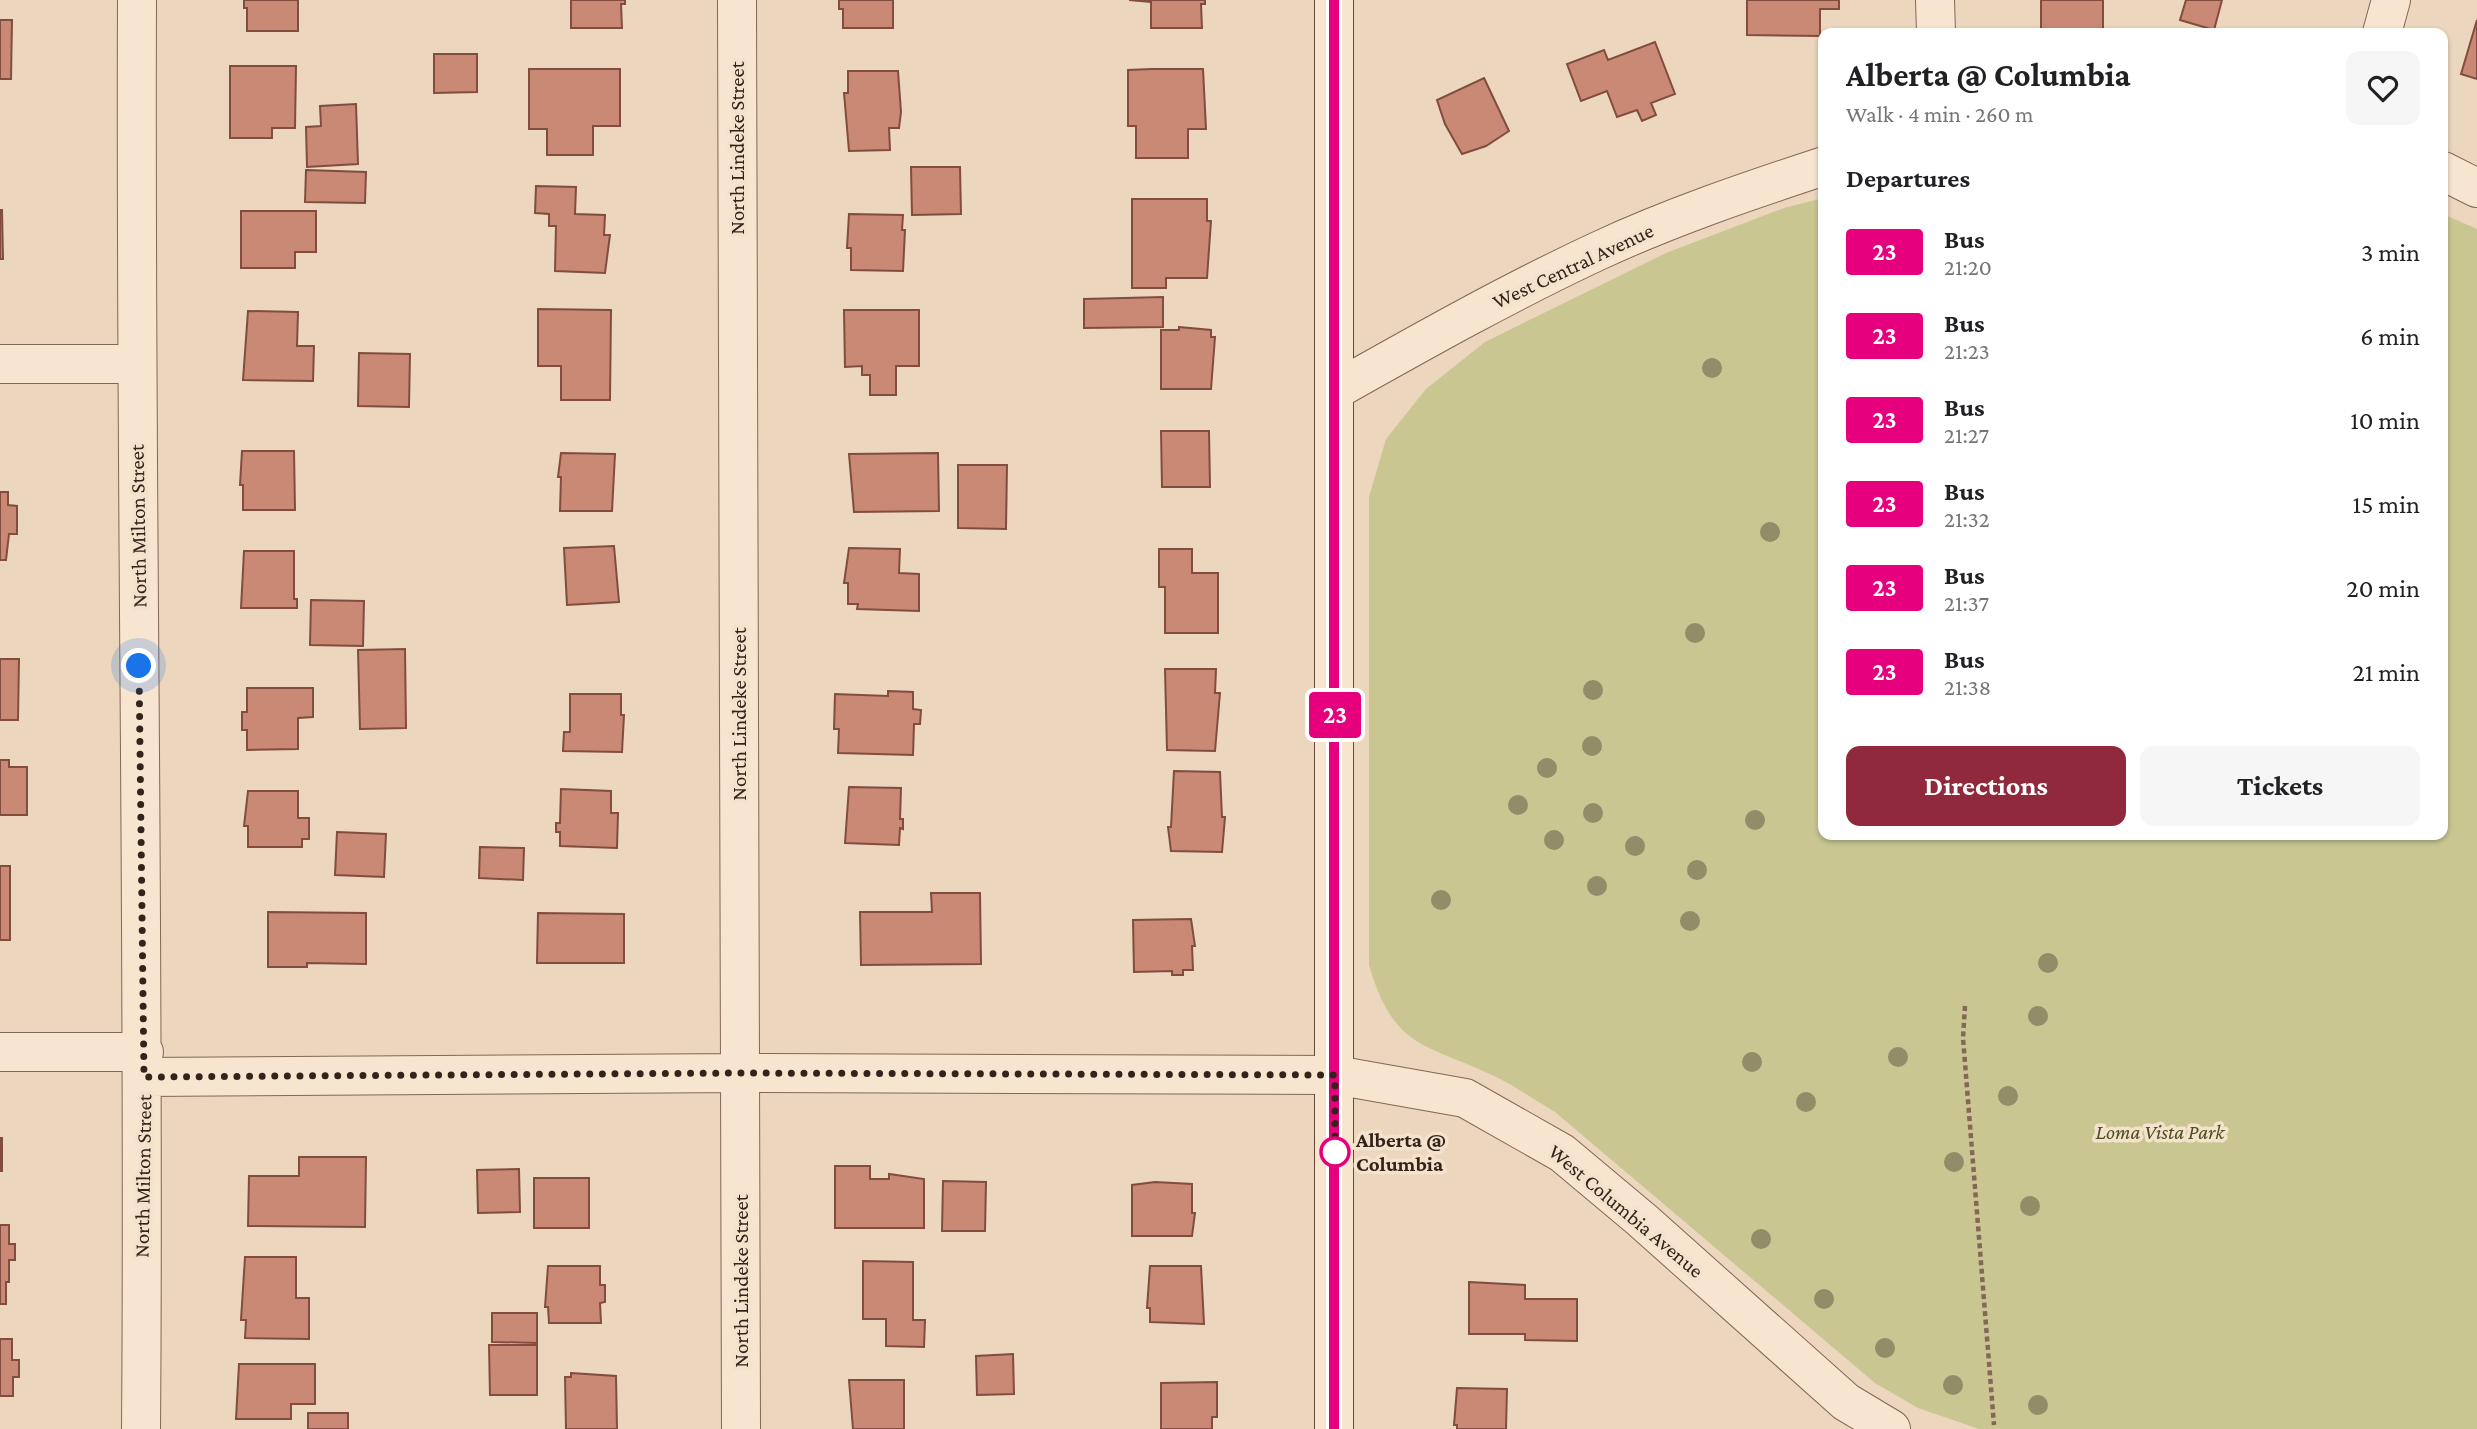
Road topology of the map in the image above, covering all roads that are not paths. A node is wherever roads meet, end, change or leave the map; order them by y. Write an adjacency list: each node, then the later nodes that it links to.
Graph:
1 (137, 0): 12 (street, North Milton Street)
2 (737, 0): 16 (street, North Lindeke Street)
3 (1334, 0): 13 (street)
4 (1936, 0): 6 (street)
5 (2392, 0): 7 (street)
6 (1936, 28)
7 (2384, 28)
8 (1818, 168): 13 (street, West Central Avenue)
9 (2448, 174): 10 (street)
10 (2477, 188)
11 (0, 364): 12 (street)
12 (136, 364): 15 (street, North Milton Street)
13 (1334, 391): 17 (street)
14 (0, 1052): 15 (street, West Columbia Avenue)
15 (144, 1064): 16 (street, West Columbia Avenue); 18 (street, North Milton Street)
16 (741, 1073): 17 (street, West Columbia Avenue); 19 (street, North Lindeke Street)
17 (1335, 1075): 20 (street); 21 (street, West Columbia Avenue)
18 (141, 1429)
19 (741, 1429)
20 (1334, 1429)
21 (1891, 1429)

